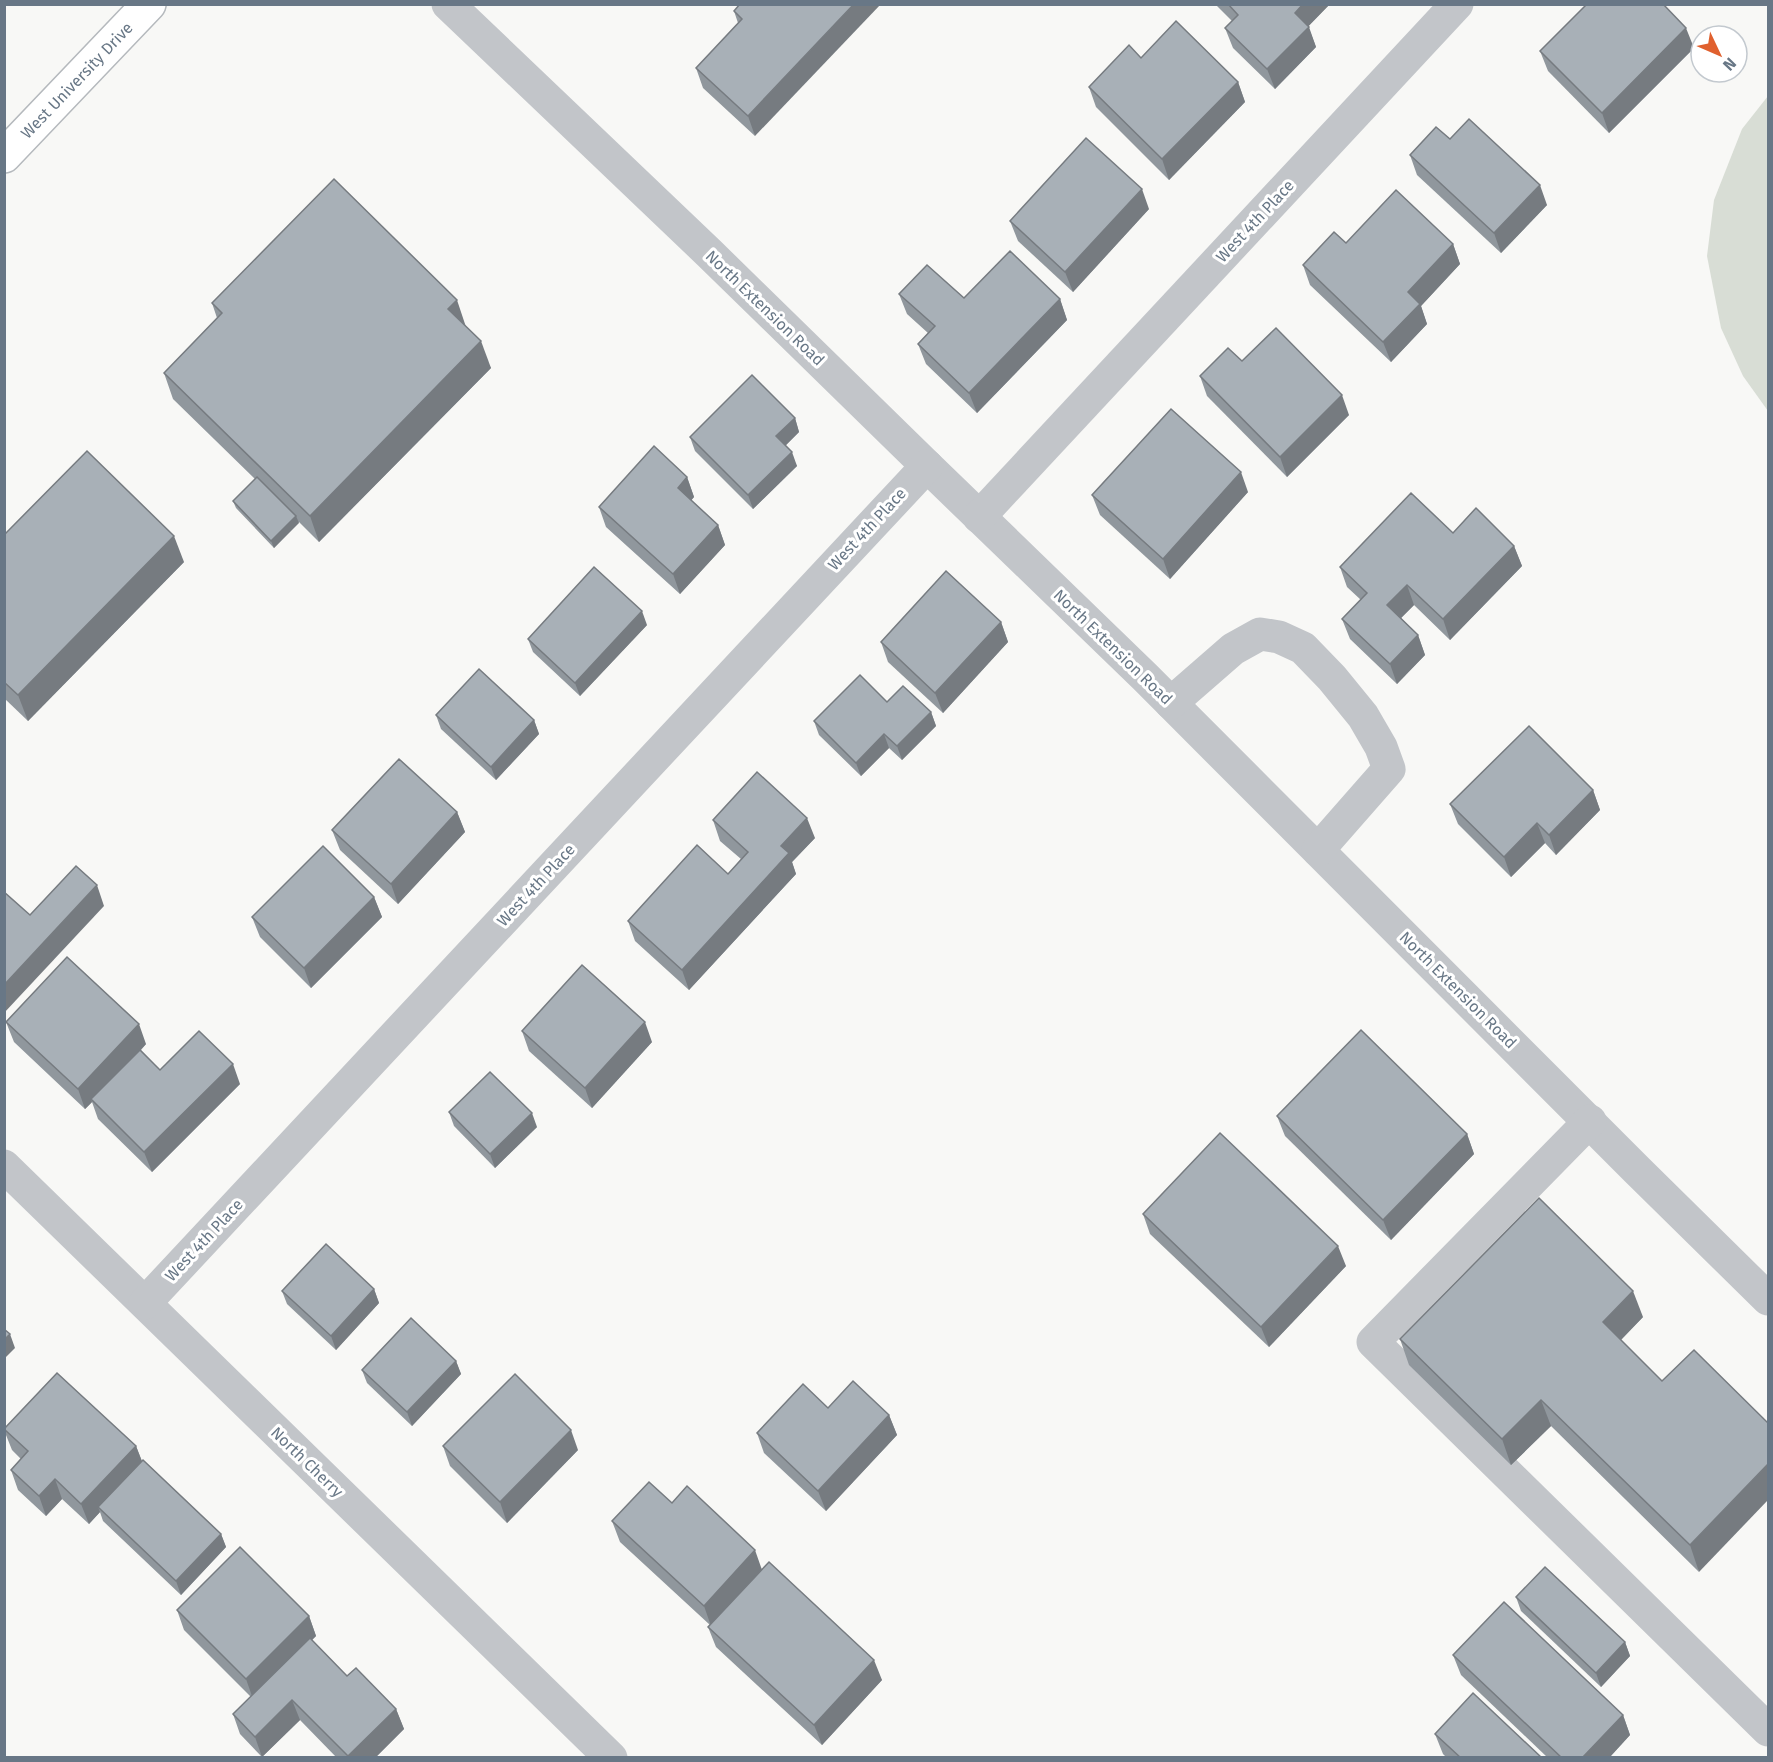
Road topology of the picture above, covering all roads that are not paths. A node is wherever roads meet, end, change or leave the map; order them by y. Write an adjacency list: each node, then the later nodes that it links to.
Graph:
1 (149, 4): 4 (main road, West University Drive)
2 (448, 4): 5 (street, North Extension Road)
3 (1457, 4): 6 (street, West 4th Place)
4 (4, 156)
5 (927, 466): 6 (street, North Extension Road); 12 (street, West 4th Place)
6 (980, 517): 7 (street, North Extension Road)
7 (1171, 703): 8 (street, North Extension Road); 8 (street)
8 (1318, 850): 9 (street, North Extension Road)
9 (1590, 1121): 11 (street, North Extension Road); 13 (street)
10 (4, 1166): 12 (street, North Cherry)
11 (1768, 1299)
12 (145, 1303): 14 (street, North Cherry)
13 (1768, 1730)
14 (611, 1758)

